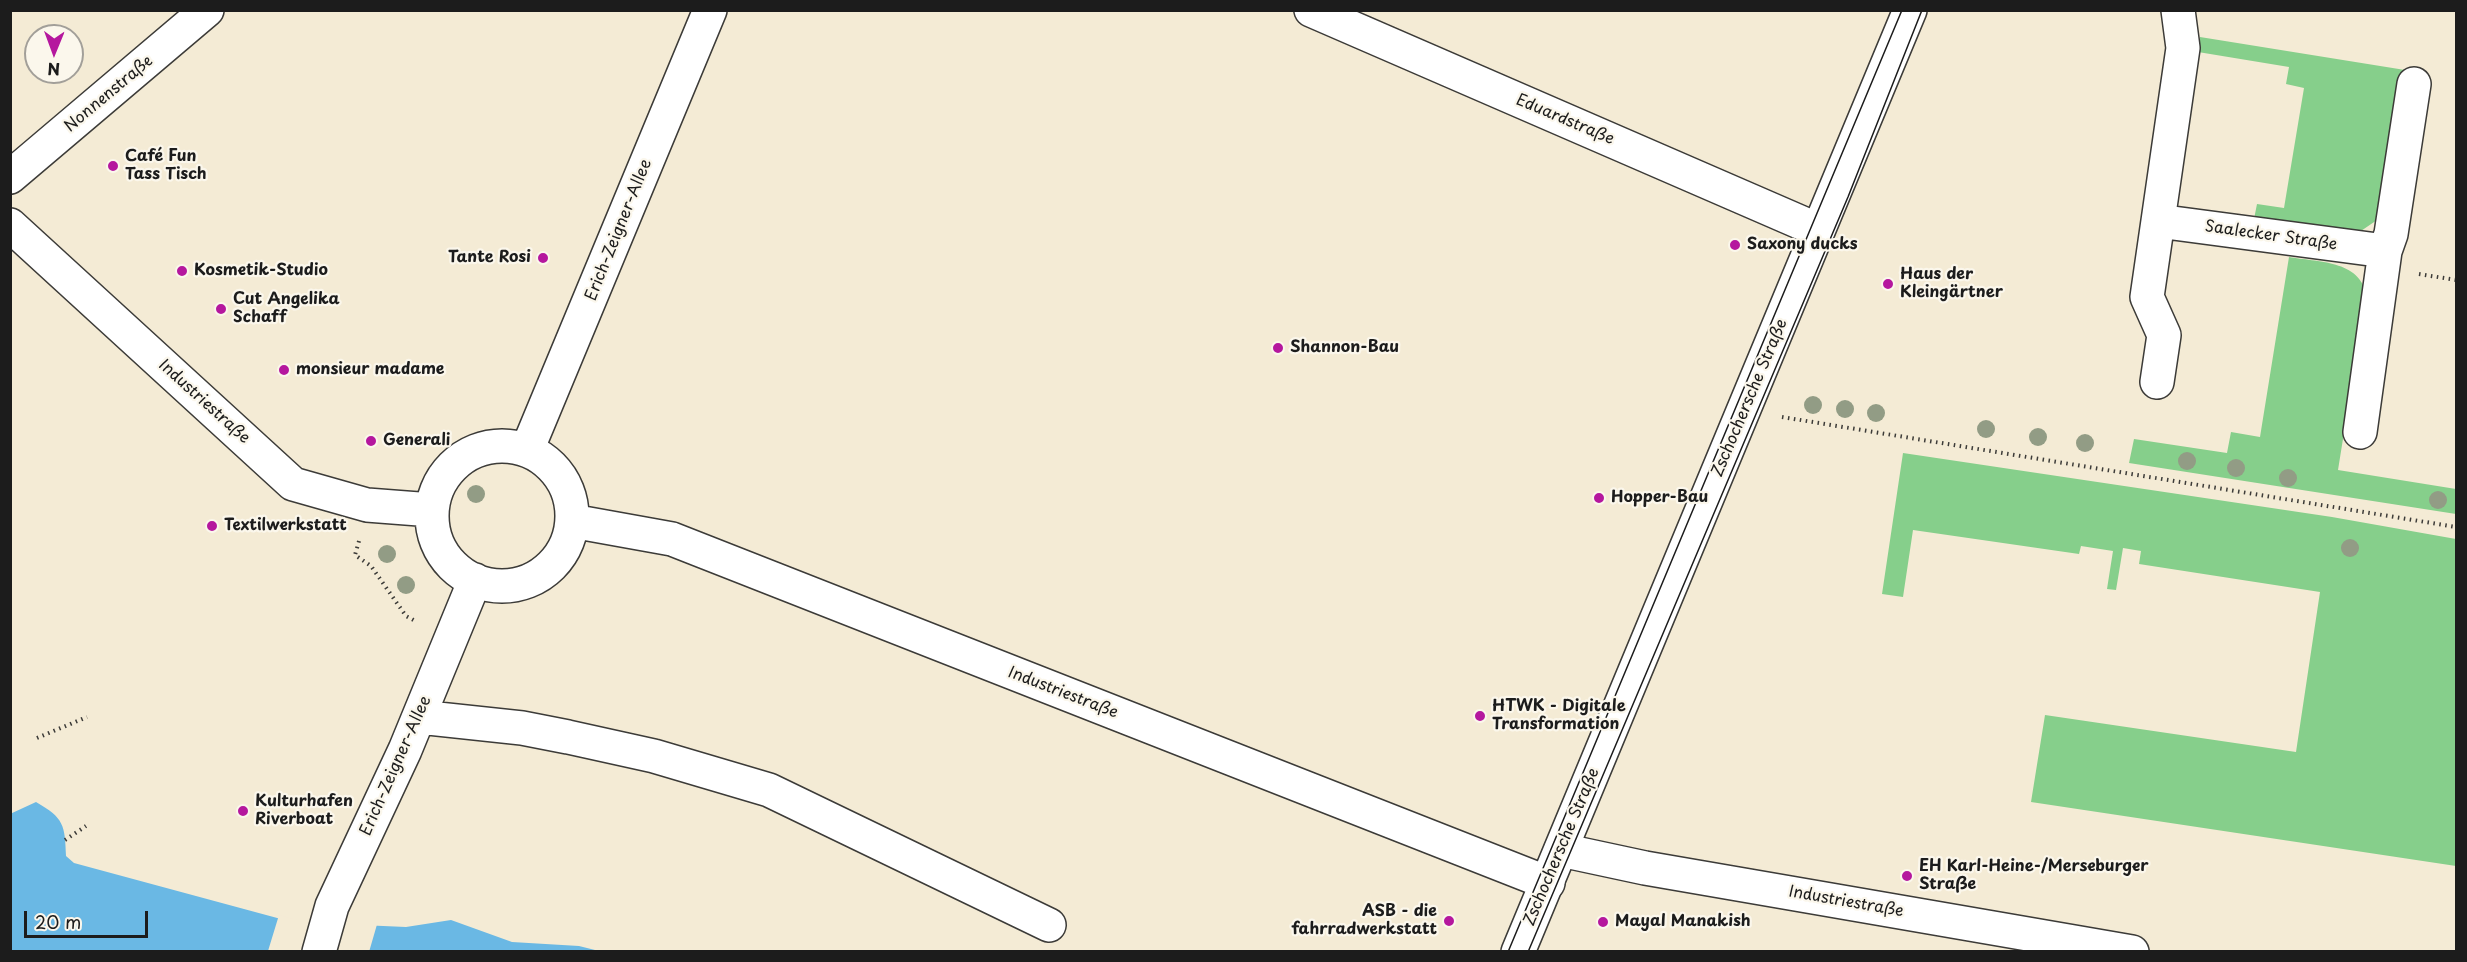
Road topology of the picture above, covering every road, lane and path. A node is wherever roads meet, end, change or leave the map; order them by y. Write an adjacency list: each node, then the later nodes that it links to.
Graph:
1 (207, 10): 7 (street, Nonnenstraße)
2 (710, 10): 15 (street, Erich-Zeigner-Allee)
3 (1311, 10): 10 (street, Eduardstraße)
4 (1910, 10): 10 (street, Zschochersche Straße)
5 (2178, 10): 8 (street)
6 (2414, 84): 11 (street)
7 (10, 177)
8 (2158, 221): 11 (street, Saalecker Straße); 12 (street)
9 (10, 225): 16 (street, Industriestraße)
10 (1818, 230): 27 (street, Zschochersche Straße)
11 (2385, 251): 14 (street)
12 (2157, 382)
13 (1810, 424): 19 (path)
14 (2360, 432)
15 (527, 450): 17 (street); 18 (street)
16 (367, 505): 17 (street, Industriestraße); 21 (path)
17 (432, 510): 20 (street)
18 (572, 521): 20 (street); 28 (street, Industriestraße)
19 (2457, 527)
20 (475, 580): 21 (street, Erich-Zeigner-Allee)
21 (452, 638): 23 (street, Erich-Zeigner-Allee)
22 (87, 717): 24 (path)
23 (418, 717): 29 (street); 30 (street, Erich-Zeigner-Allee)
24 (37, 738)
25 (86, 826): 26 (path)
26 (65, 840)
27 (1561, 850): 28 (street, Zschochersche Straße); 32 (street, Industriestraße)
28 (1548, 883): 31 (street, Zschochersche Straße)
29 (1049, 925)
30 (319, 951)
31 (1518, 951)
32 (2132, 951)

